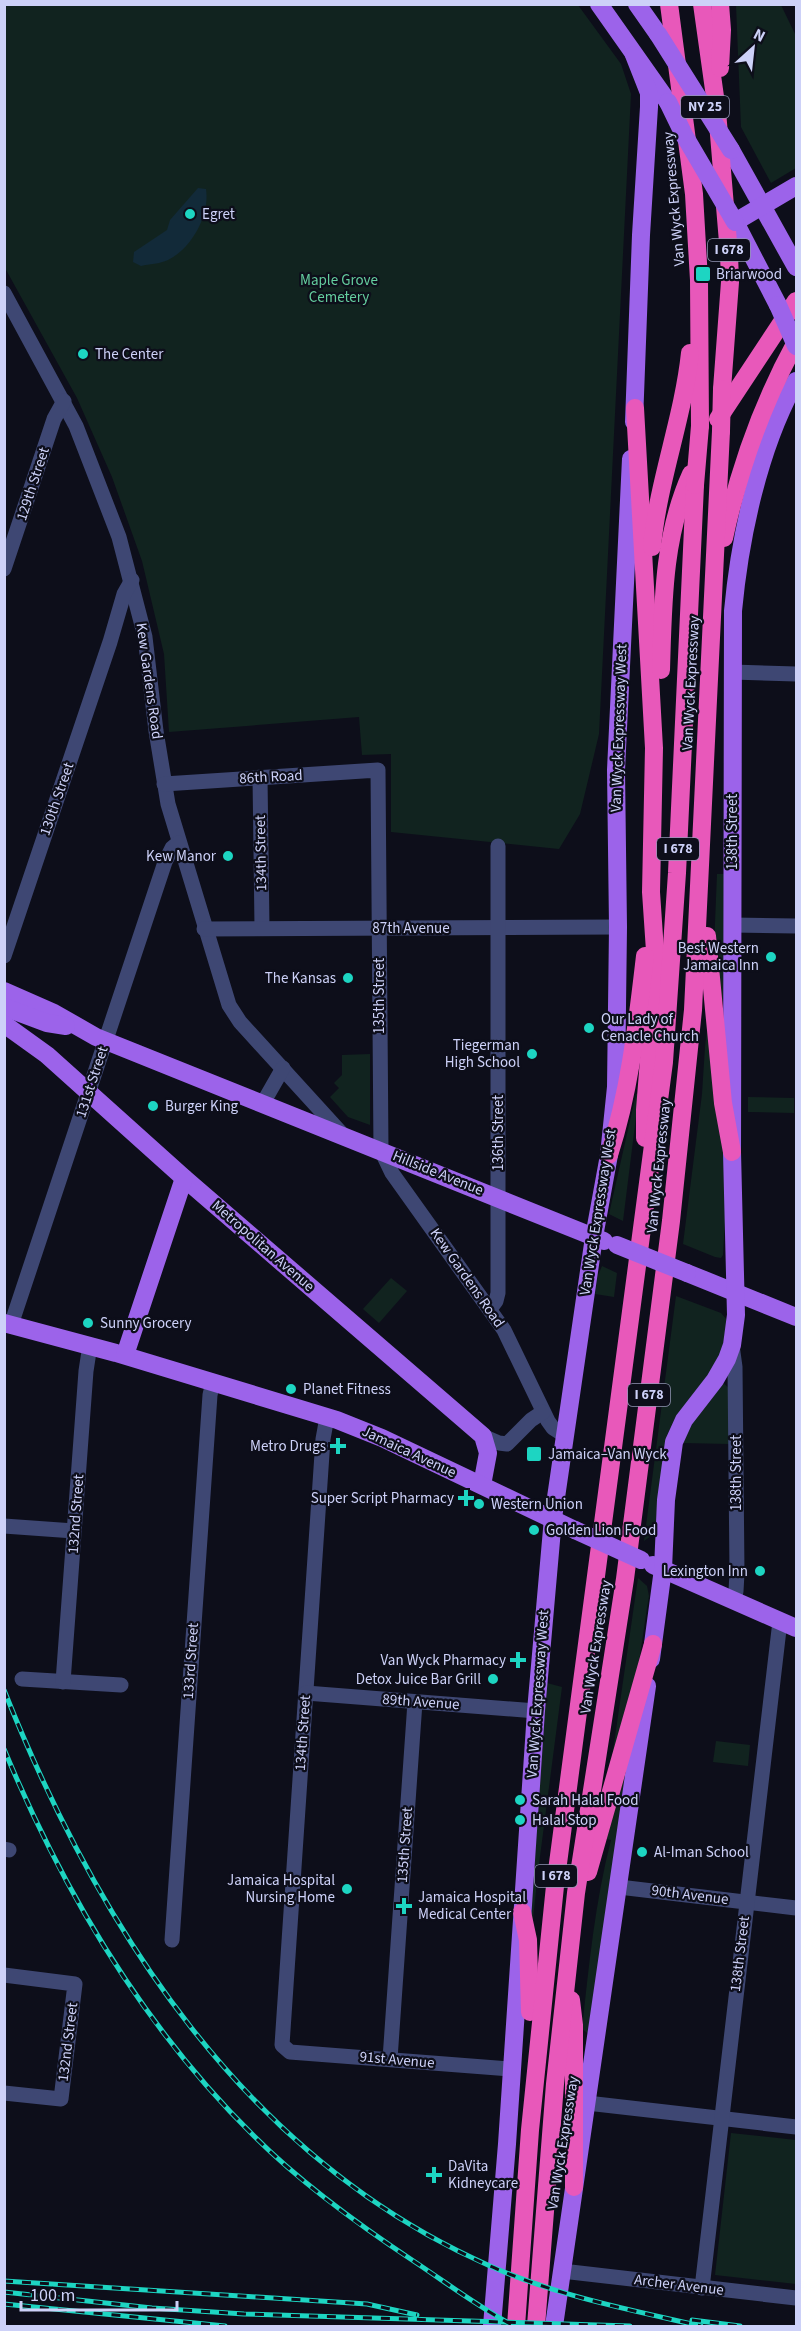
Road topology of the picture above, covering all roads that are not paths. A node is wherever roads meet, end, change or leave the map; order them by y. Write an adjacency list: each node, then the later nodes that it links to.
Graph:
1 (599, 4): 6 (main road, NY 25)
2 (637, 4): 9 (main road, NY 25, bridge)
3 (669, 4): 12 (highway, Van Wyck Expressway / I 678)
4 (702, 4): 7 (highway, Van Wyck Expressway / I 678)
5 (720, 4): 7 (highway)
6 (634, 56): 10 (main road, NY 25, bridge); 18 (main road, Van Wyck Expressway)
7 (717, 111): 21 (highway, Van Wyck Expressway / I 678, bridge)
8 (796, 186): 9 (main road)
9 (758, 208): 10 (main road); 11 (main road, NY 25)
10 (735, 222): 15 (main road, bridge)
11 (796, 267)
12 (699, 280): 22 (highway); 59 (highway, Van Wyck Expressway / I 678, bridge)
13 (4, 293): 17 (street, Kew Gardens Road)
14 (796, 301): 27 (highway)
15 (796, 344): 21 (highway)
16 (796, 381): 25 (main road, 138th Street)
17 (64, 401): 19 (street, 129th Street); 20 (street, Kew Gardens Road)
18 (635, 408): 22 (highway); 37 (main road, Van Wyck Expressway West)
19 (4, 569)
20 (132, 580): 23 (street, Kew Gardens Road); 24 (street, 130th Street)
21 (712, 599): 33 (highway, Van Wyck Expressway / I 678)
22 (648, 620): 27 (highway)
23 (143, 628): 24 (street); 30 (street, Kew Gardens Road)
24 (110, 642): 42 (street, 130th Street)
25 (732, 672): 26 (street); 35 (main road, 138th Street)
26 (796, 674)
27 (654, 748): 34 (highway)
28 (378, 770): 29 (street, 86th Road); 39 (street, 135th Street)
29 (260, 777): 30 (street, 86th Road); 38 (street, 134th Street)
30 (164, 784): 31 (street, Kew Gardens Road)
31 (178, 843): 41 (street, Kew Gardens Road); 48 (street, 131st Street)
32 (498, 846): 40 (street, 136th Street)
33 (700, 856): 55 (highway); 91 (highway, Van Wyck Expressway / I 678)
34 (651, 892): 56 (highway); 59 (highway)
35 (732, 925): 36 (street); 55 (main road, 138th Street)
36 (796, 926)
37 (618, 927): 40 (street, 87th Avenue); 56 (main road, Van Wyck Expressway West)
38 (261, 928): 39 (street, 87th Avenue); 41 (street, 87th Avenue)
39 (379, 928): 40 (street, 87th Avenue); 54 (street, 135th Street)
40 (498, 928): 58 (street, 136th Street)
41 (204, 929): 50 (street, Kew Gardens Road)
42 (4, 956)
43 (4, 991): 47 (main road, Hillside Avenue)
44 (4, 1007): 45 (main road, Hillside Avenue)
45 (32, 1017): 47 (main road, Hillside Avenue); 49 (main road)
46 (4, 1023): 49 (main road, Metropolitan Avenue)
47 (79, 1029): 48 (main road, Hillside Avenue)
48 (106, 1041): 51 (street, 131st Street); 52 (main road, Hillside Avenue)
49 (47, 1055): 51 (main road, Metropolitan Avenue)
50 (283, 1068): 52 (street); 53 (street, Kew Gardens Road)
51 (88, 1093): 57 (main road, Metropolitan Avenue); 64 (street, 131st Street)
52 (263, 1103): 53 (main road, Hillside Avenue)
53 (343, 1135): 54 (main road, Hillside Avenue)
54 (381, 1150): 58 (main road, Hillside Avenue); 62 (street, Kew Gardens Road)
55 (732, 1152): 61 (main road, 138th Street)
56 (609, 1155): 60 (main road, Van Wyck Expressway West)
57 (184, 1178): 67 (main road); 72 (main road, Metropolitan Avenue)
58 (499, 1198): 60 (main road, Hillside Avenue); 62 (street, 136th Street)
59 (645, 1212): 98 (highway, Van Wyck Expressway / I 678)
60 (594, 1237): 61 (main road, Hillside Avenue, bridge); 71 (main road, Van Wyck Expressway West)
61 (737, 1293): 63 (main road, Hillside Avenue); 66 (main road)
62 (490, 1309): 69 (street, Kew Gardens Road)
63 (796, 1317)
64 (8, 1324): 65 (main road, Jamaica Avenue)
65 (90, 1345): 67 (main road, Jamaica Avenue); 76 (street, 132nd Street)
66 (732, 1345): 77 (main road); 78 (street, 138th Street)
67 (125, 1355): 68 (main road, Jamaica Avenue)
68 (213, 1382): 70 (main road, Jamaica Avenue); 92 (street, 133rd Street)
69 (543, 1412): 71 (street, Kew Gardens Road); 72 (street)
70 (327, 1417): 73 (main road, Jamaica Avenue); 84 (street, 134th Street)
71 (564, 1435): 74 (main road, Van Wyck Expressway West)
72 (483, 1436): 73 (main road)
73 (482, 1485): 74 (main road, Jamaica Avenue)
74 (553, 1518): 77 (main road, Jamaica Avenue, bridge); 86 (main road, Van Wyck Expressway West)
75 (4, 1526): 76 (street)
76 (74, 1531): 82 (street, 132nd Street)
77 (663, 1569): 78 (main road, Jamaica Avenue); 80 (main road, Van Wyck Expressway)
78 (734, 1601): 79 (main road, Jamaica Avenue)
79 (788, 1625): 88 (street, 138th Street)
80 (653, 1644): 87 (main road, Van Wyck Expressway); 91 (highway)
81 (22, 1679): 82 (street)
82 (63, 1682): 83 (street)
83 (121, 1685)
84 (306, 1693): 85 (street, 89th Avenue); 95 (street, 134th Street)
85 (415, 1702): 86 (street, 89th Avenue); 96 (street, 135th Street)
86 (536, 1711): 90 (main road, Van Wyck Expressway West)
87 (619, 1887): 88 (street, 90th Avenue); 100 (main road, Van Wyck Expressway)
88 (746, 1902): 89 (street, 90th Avenue); 101 (street, 138th Street)
89 (796, 1908)
90 (522, 1912): 97 (main road, Van Wyck Expressway West); 98 (highway)
91 (571, 1932): 93 (highway, Van Wyck Expressway / I 678)
92 (172, 1940)
93 (567, 1970): 103 (highway); 109 (highway, Van Wyck Expressway / I 678)
94 (4, 1975): 99 (street, 132nd Street)
95 (284, 2048): 96 (street, 91st Avenue)
96 (390, 2059): 97 (street, 91st Avenue)
97 (511, 2069): 107 (main road)
98 (535, 2074): 108 (highway, Van Wyck Expressway / I 678)
99 (4, 2093)
100 (587, 2103): 101 (street); 103 (main road, Van Wyck Expressway)
101 (722, 2119): 102 (street); 105 (street, 138th Street)
102 (796, 2127)
103 (574, 2187): 104 (main road, Van Wyck Expressway)
104 (562, 2271): 105 (street, Archer Avenue); 110 (main road, Van Wyck Expressway)
105 (702, 2288): 106 (street, Archer Avenue)
106 (796, 2298)
107 (492, 2326)
108 (516, 2326)
109 (536, 2326)
110 (554, 2326)

